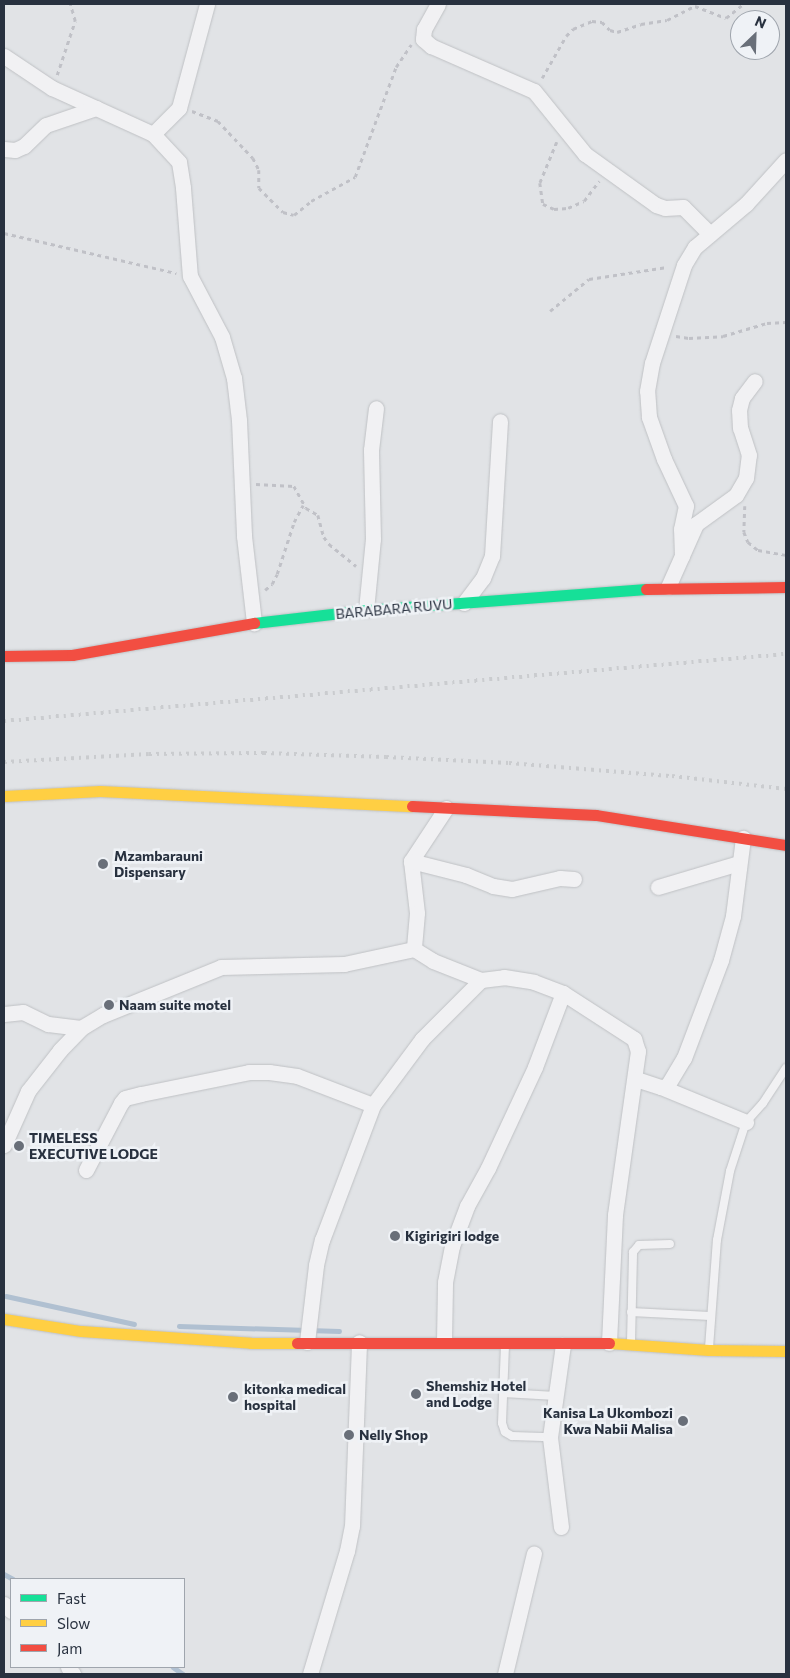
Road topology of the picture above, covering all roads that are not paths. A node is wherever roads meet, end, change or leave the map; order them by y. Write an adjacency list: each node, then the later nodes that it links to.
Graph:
1 (207, 4): 5 (street)
2 (438, 4): 8 (street)
3 (4, 56): 4 (street)
4 (96, 108): 5 (street); 6 (street)
5 (153, 134): 17 (street)
6 (4, 149)
7 (786, 160): 8 (street)
8 (710, 234): 12 (street)
9 (755, 381): 12 (street)
10 (376, 408): 16 (street)
11 (500, 420): 15 (street)
12 (682, 556): 13 (street)
13 (668, 587): 14 (street, BARABARA RUVU); 15 (street, BARABARA RUVU)
14 (786, 587)
15 (464, 603): 16 (street, BARABARA RUVU)
16 (366, 610): 17 (street, BARABARA RUVU)
17 (254, 623): 18 (street, BARABARA RUVU)
18 (4, 656)
19 (4, 796): 20 (street)
20 (446, 808): 21 (street); 23 (street)
21 (743, 838): 22 (street); 24 (street)
22 (786, 845)
23 (411, 861): 25 (street); 27 (street)
24 (739, 863): 26 (street); 34 (street)
25 (574, 879)
26 (658, 888)
27 (414, 949): 28 (street); 31 (street)
28 (481, 980): 29 (street); 35 (street)
29 (563, 992): 33 (street); 43 (street)
30 (4, 1014): 31 (street)
31 (81, 1028): 37 (street)
32 (786, 1068): 36 (lane)
33 (636, 1079): 34 (street); 47 (street)
34 (661, 1087): 36 (street)
35 (373, 1105): 38 (street); 44 (street)
36 (746, 1122): 41 (lane)
37 (4, 1145)
38 (86, 1170)
39 (670, 1244): 40 (lane)
40 (631, 1312): 41 (lane); 49 (lane)
41 (710, 1316): 50 (lane)
42 (4, 1319): 44 (street)
43 (444, 1341): 45 (street); 46 (street)
44 (307, 1342): 45 (street)
45 (358, 1342): 57 (street)
46 (506, 1342): 48 (street); 52 (lane)
47 (609, 1343): 48 (street); 49 (street)
48 (563, 1344): 53 (street)
49 (630, 1344): 50 (street)
50 (709, 1350): 51 (street)
51 (786, 1351)
52 (503, 1393): 53 (lane); 54 (lane)
53 (556, 1396): 54 (street)
54 (550, 1437): 55 (street)
55 (561, 1526)
56 (534, 1553): 58 (street)
57 (310, 1674)
58 (505, 1674)

